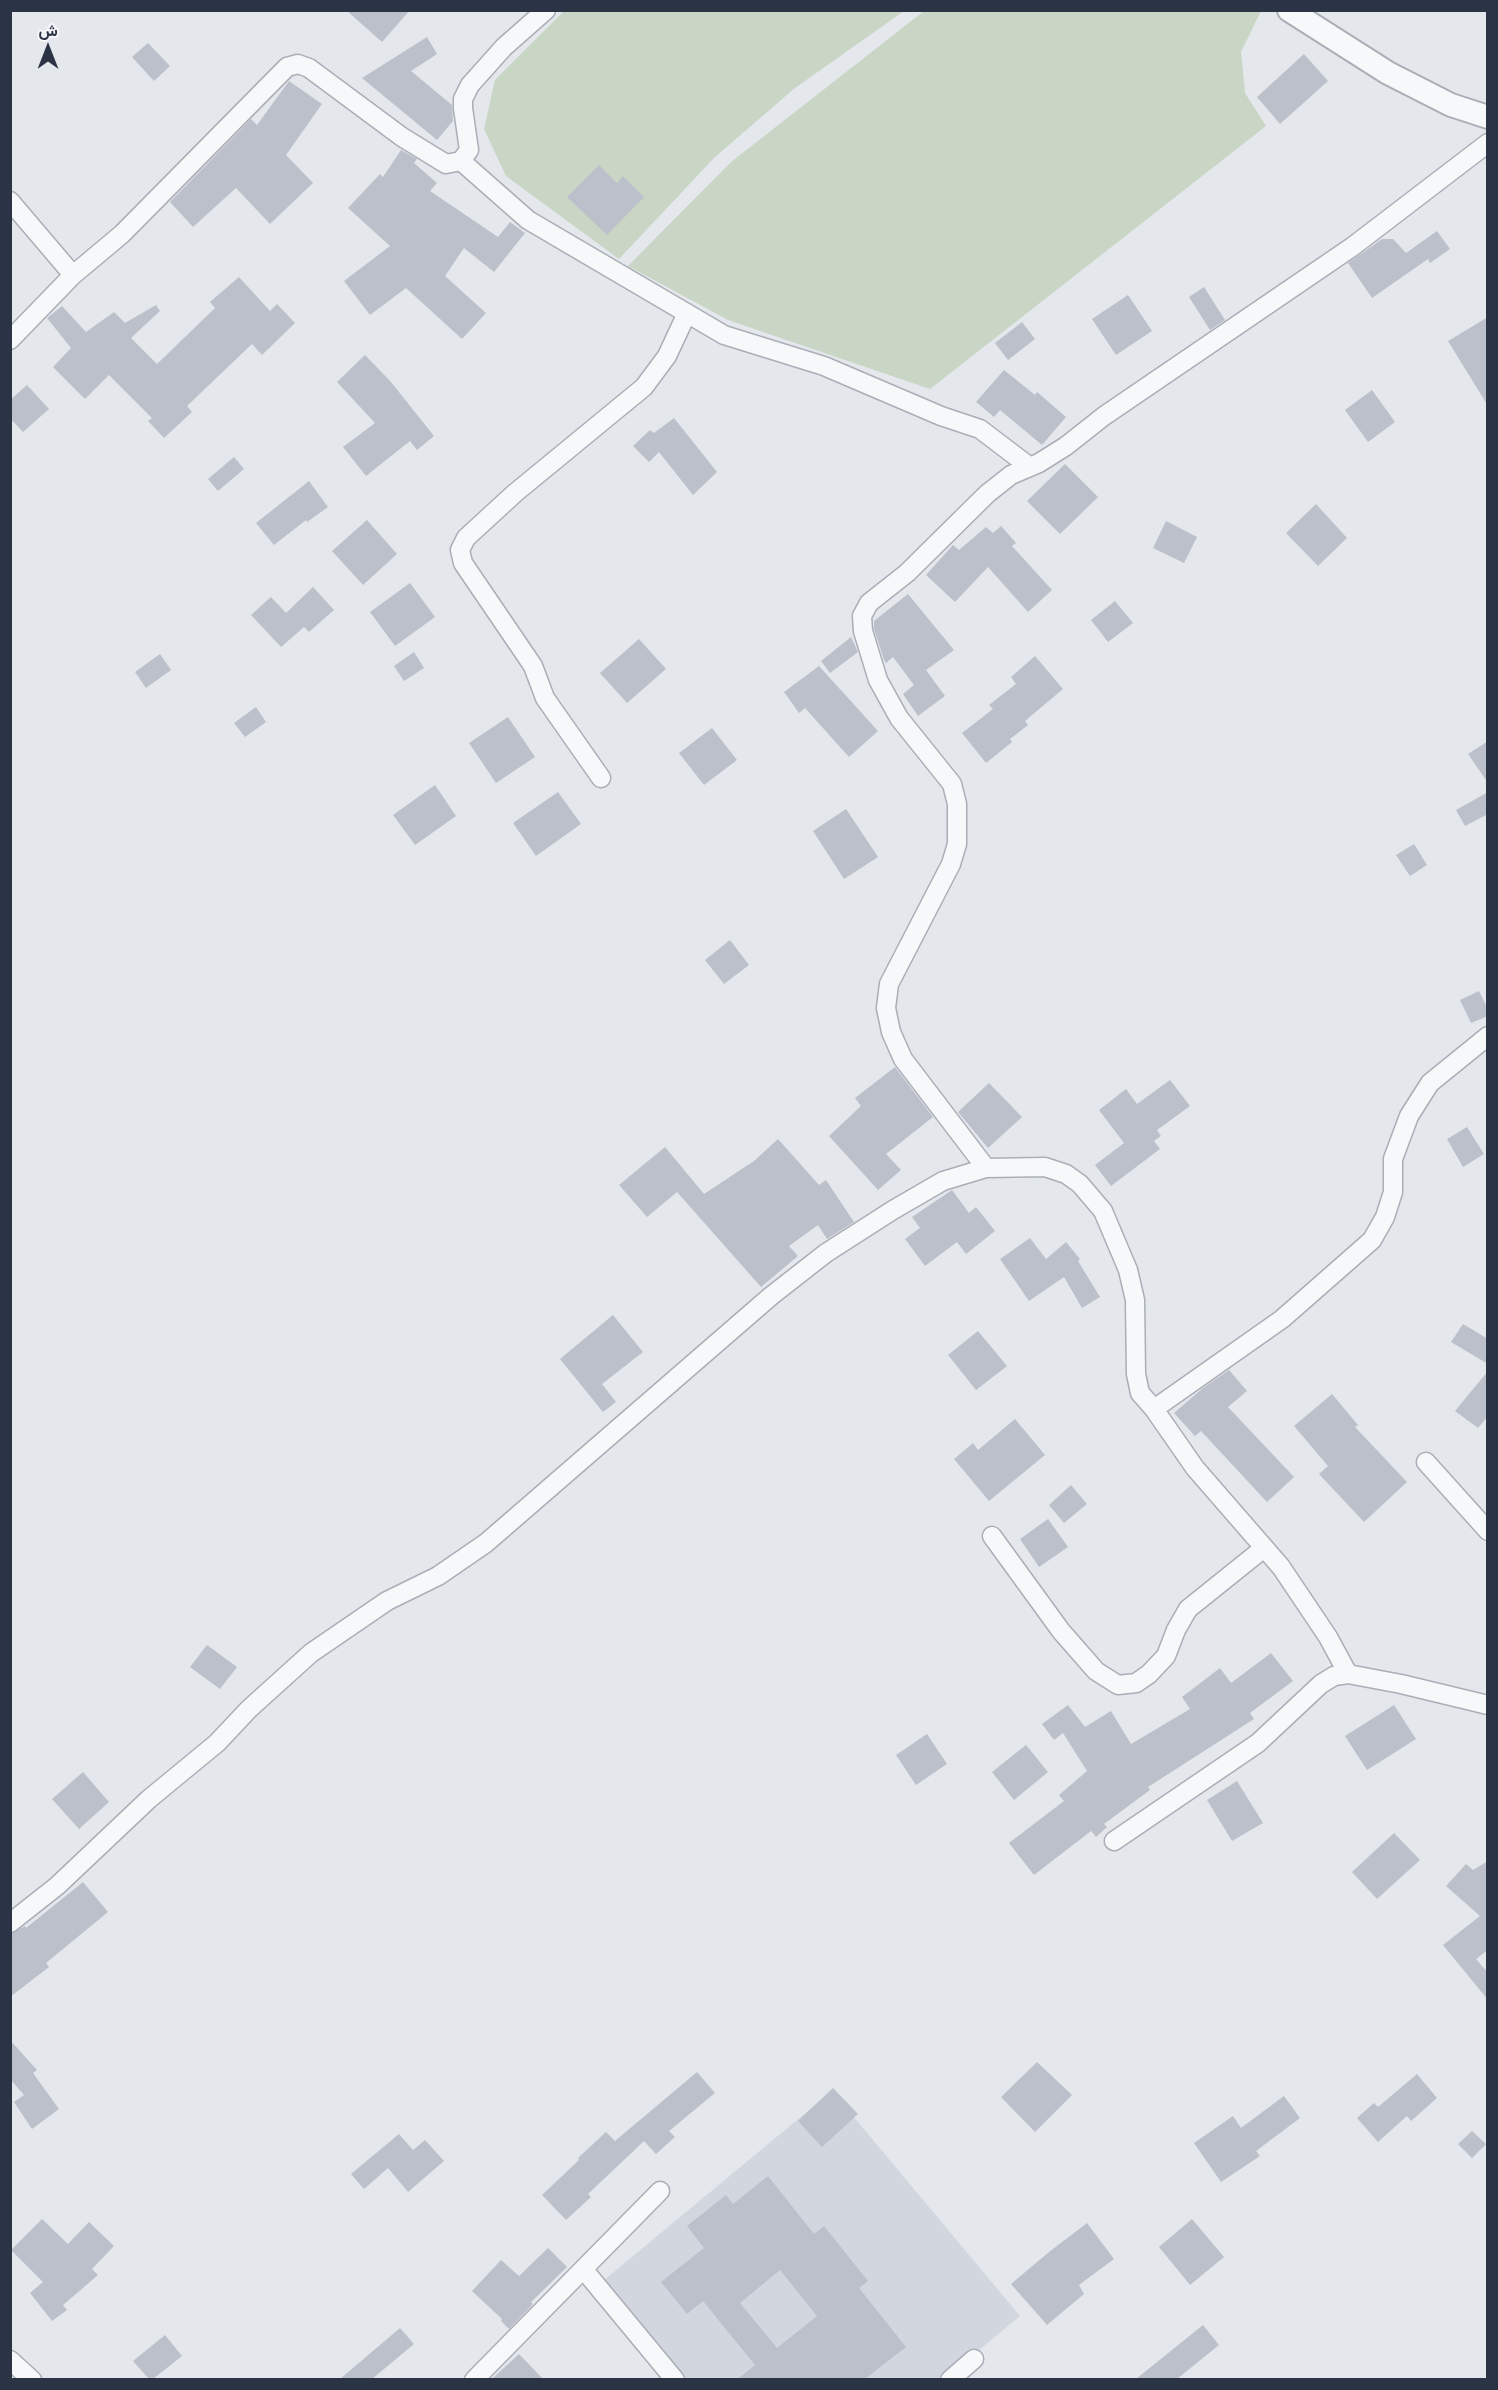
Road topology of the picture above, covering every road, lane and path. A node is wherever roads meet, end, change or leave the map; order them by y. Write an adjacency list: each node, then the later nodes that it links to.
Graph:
1 (546, 10): 5 (street)
2 (1289, 10): 3 (street)
3 (1488, 117)
4 (1488, 143): 10 (street)
5 (461, 161): 7 (street); 8 (street)
6 (10, 201): 7 (street)
7 (74, 275): 9 (street)
8 (687, 313): 10 (street); 11 (street)
9 (10, 340)
10 (1030, 467): 13 (street)
11 (601, 778)
12 (1488, 1036): 14 (street)
13 (986, 1168): 14 (street); 22 (street)
14 (1154, 1409): 18 (street)
15 (1426, 1462): 16 (street)
16 (1488, 1531)
17 (992, 1536): 18 (street)
18 (1264, 1548): 19 (street)
19 (1348, 1674): 20 (street); 21 (street)
20 (1488, 1705)
21 (1114, 1841)
22 (10, 1923)
23 (660, 2191): 24 (street)
24 (584, 2270): 28 (street); 29 (street)
25 (974, 2359): 30 (street)
26 (10, 2360): 27 (street)
27 (32, 2379)
28 (474, 2379)
29 (675, 2379)
30 (950, 2379)

